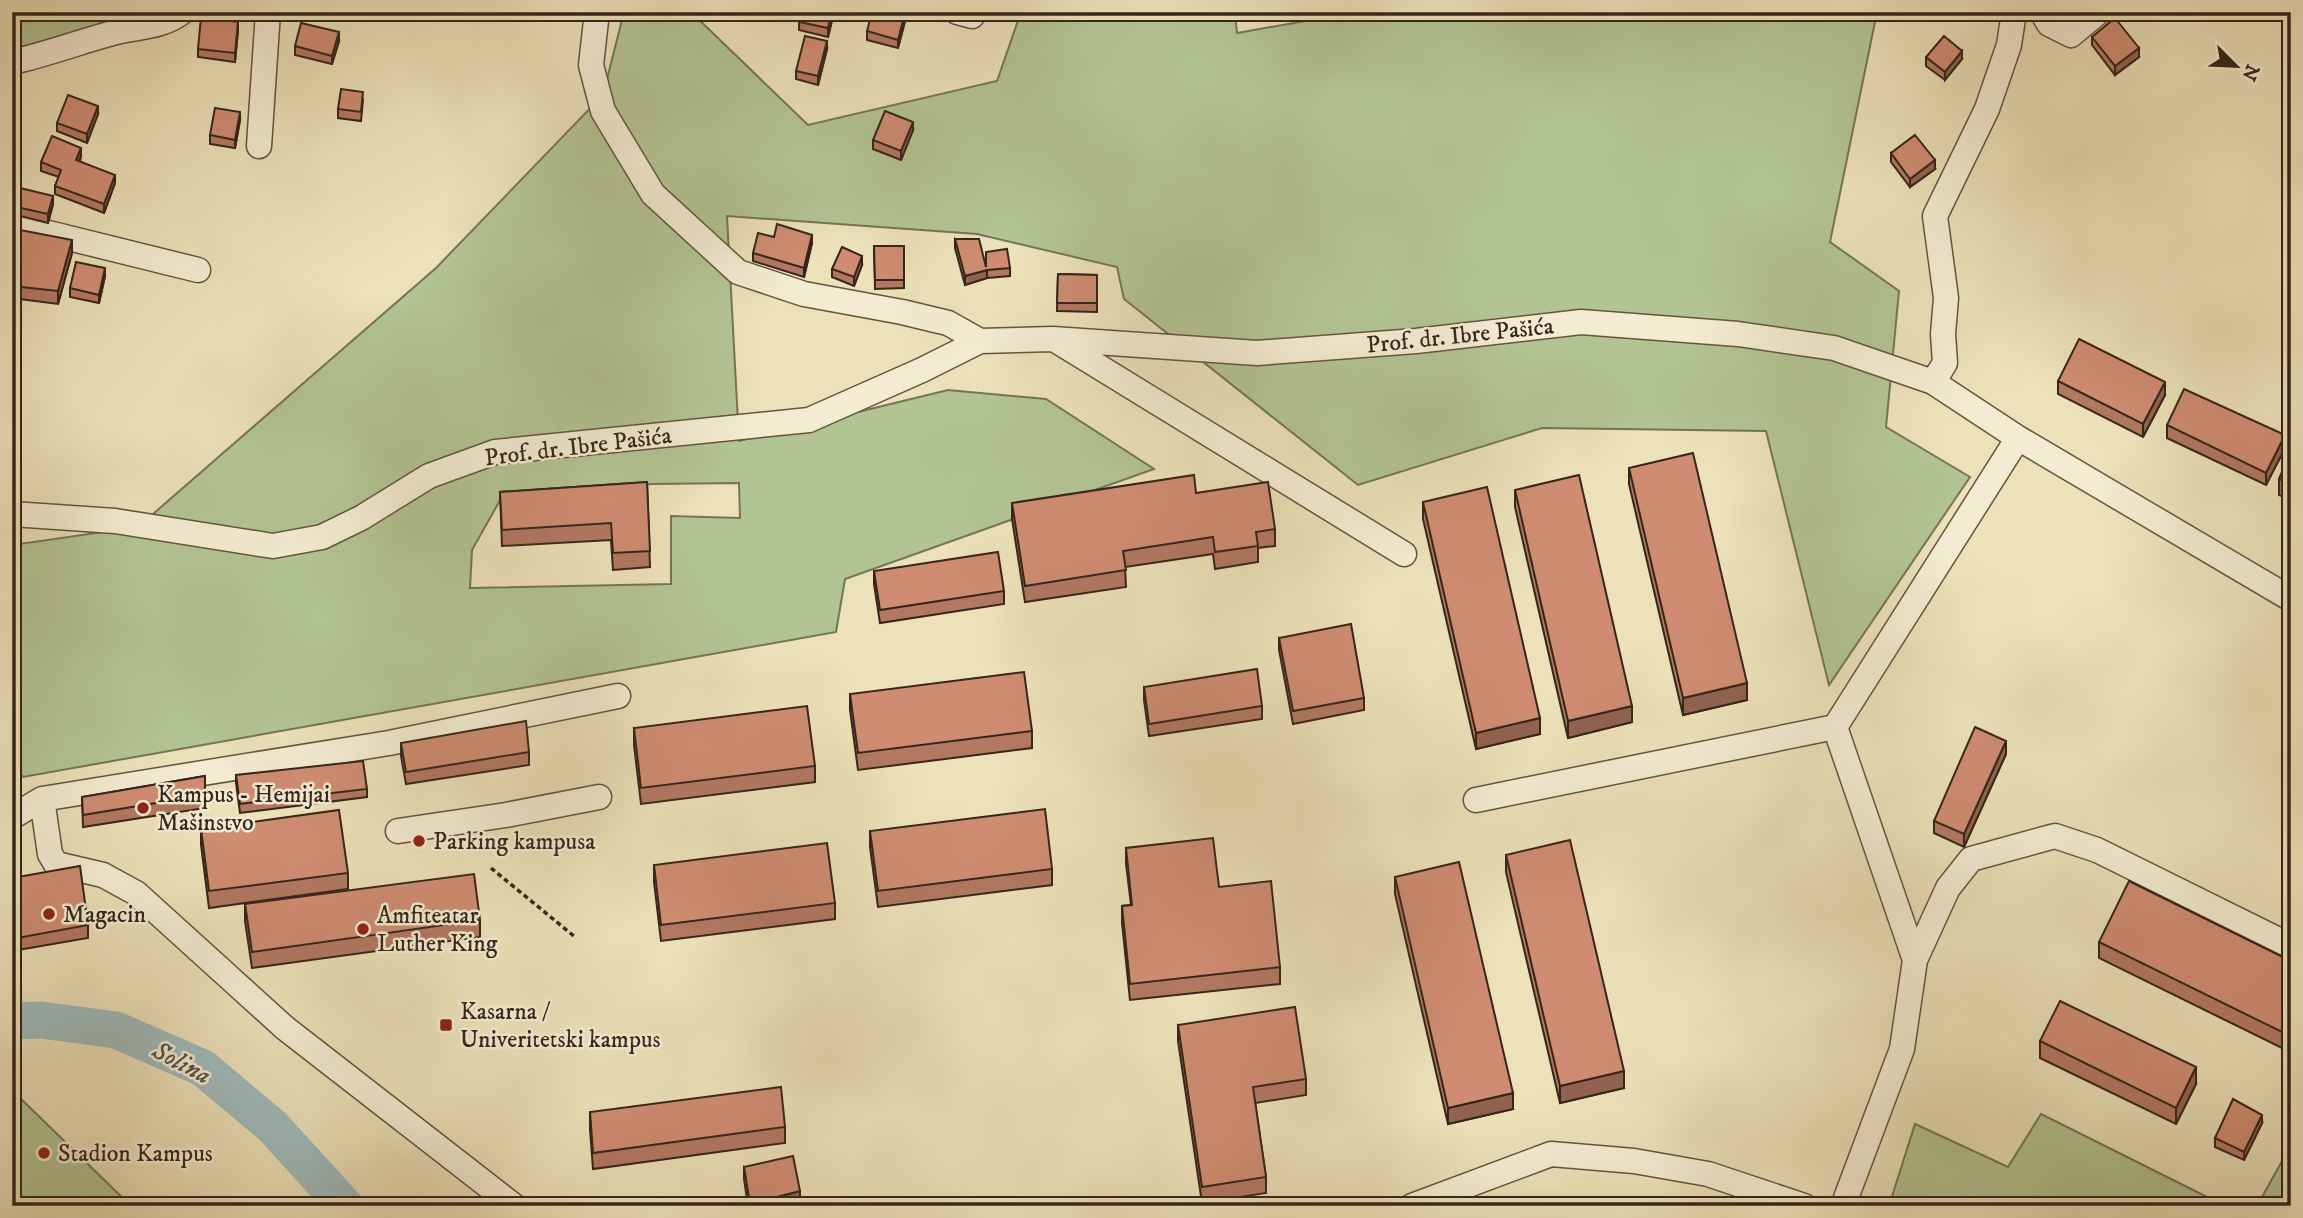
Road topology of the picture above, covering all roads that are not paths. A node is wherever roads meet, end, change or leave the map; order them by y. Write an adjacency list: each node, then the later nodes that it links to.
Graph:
1 (183, 12): 7 (street)
2 (268, 12): 8 (street)
3 (597, 12): 12 (street)
4 (2014, 12): 13 (street)
5 (2042, 12): 6 (street)
6 (2096, 14)
7 (12, 62)
8 (259, 146)
9 (12, 224): 10 (street)
10 (198, 270)
11 (1053, 339): 12 (street, Prof. dr. Ibre Pašića); 13 (street, Prof. dr. Ibre Pašića); 16 (street)
12 (980, 341): 15 (street, Prof. dr. Ibre Pašića)
13 (1933, 382): 14 (street, Prof. dr. Ibre Pašića)
14 (2018, 438): 17 (street, Prof. dr. Ibre Pašića); 19 (street)
15 (12, 514)
16 (1404, 554)
17 (2291, 599)
18 (618, 696): 21 (street)
19 (1835, 727): 22 (street); 26 (street)
20 (599, 797): 24 (street)
21 (42, 799): 23 (street); 27 (street)
22 (1476, 800)
23 (12, 817)
24 (398, 831)
25 (2291, 946): 26 (street)
26 (1915, 960): 30 (street)
27 (514, 1206)
28 (1412, 1206): 29 (street)
29 (1804, 1206)
30 (1843, 1206)

